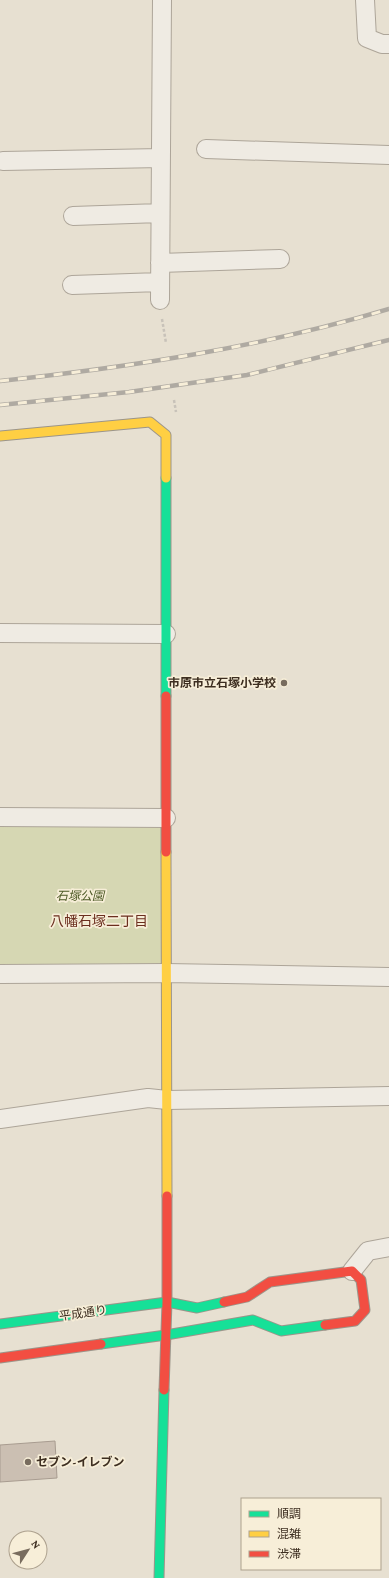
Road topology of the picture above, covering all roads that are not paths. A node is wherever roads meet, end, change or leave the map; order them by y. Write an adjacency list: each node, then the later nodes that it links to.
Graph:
1 (162, 0): 6 (street)
2 (365, 0): 3 (street)
3 (389, 44)
4 (206, 149): 5 (street)
5 (389, 155)
6 (161, 158): 7 (street); 8 (street)
7 (3, 161)
8 (160, 213): 9 (street); 11 (street)
9 (73, 216)
10 (280, 259): 11 (street)
11 (160, 263): 12 (street)
12 (160, 282): 13 (street); 14 (street)
13 (72, 285)
14 (160, 300)
15 (0, 436): 17 (street)
16 (0, 633): 17 (street)
17 (166, 634): 19 (street)
18 (0, 817): 19 (street)
19 (166, 818): 20 (street)
20 (166, 973): 21 (street); 22 (street); 24 (street)
21 (0, 974)
22 (389, 977)
23 (389, 1096): 24 (street)
24 (167, 1100): 25 (street); 28 (street)
25 (0, 1119)
26 (389, 1247): 27 (street)
27 (352, 1271): 28 (street, 平成通り); 30 (street)
28 (167, 1302): 29 (street, 平成通り); 30 (street)
29 (0, 1324)
30 (166, 1335): 31 (street); 32 (street)
31 (0, 1358)
32 (159, 1578)

